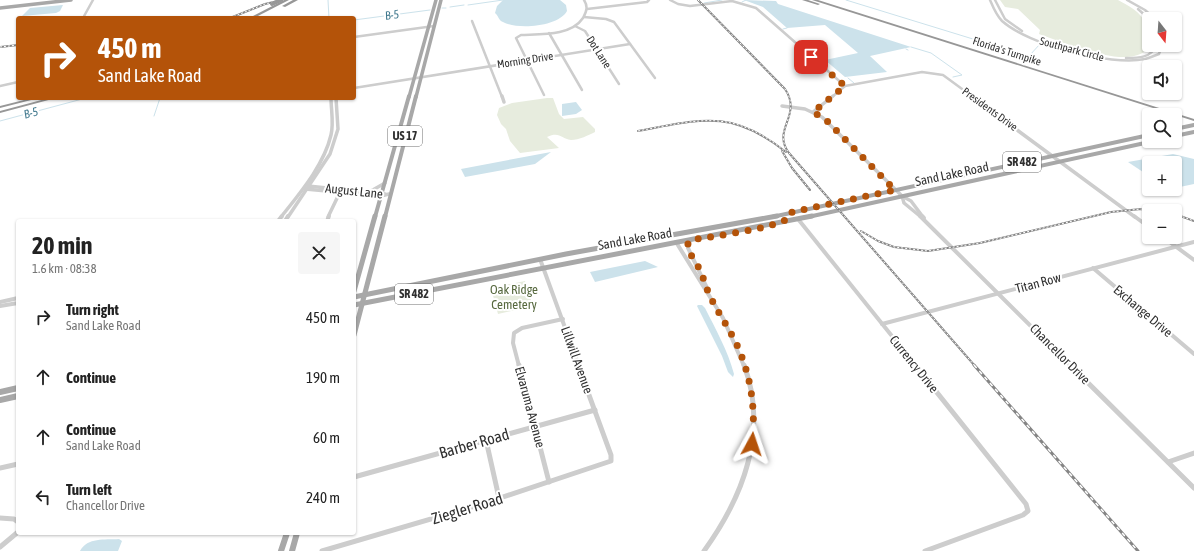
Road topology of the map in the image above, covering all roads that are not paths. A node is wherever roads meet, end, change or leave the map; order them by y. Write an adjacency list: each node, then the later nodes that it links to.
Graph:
1 (63, 0): 2 (main road); 19 (main road)
2 (71, 0)
3 (93, 0): 24 (street)
4 (287, 0): 15 (highway)
5 (436, 0): 32 (main road, US 17)
6 (441, 0): 30 (main road, US 17)
7 (584, 0): 20 (street)
8 (670, 0): 18 (street)
9 (804, 0): 59 (highway, Florida's Turnpike)
10 (814, 0): 63 (highway, Florida's Turnpike)
11 (990, 0): 38 (street, Southpark Circle)
12 (996, 0): 37 (street, Southpark Circle)
13 (1122, 0): 22 (street)
14 (1127, 0): 23 (street)
15 (282, 1): 25 (highway, bridge); 26 (highway)
16 (294, 1): 27 (highway)
17 (649, 1): 20 (street)
18 (684, 6): 21 (street); 48 (street)
19 (0, 8)
20 (587, 8): 28 (street)
21 (680, 9)
22 (1142, 12)
23 (1147, 12)
24 (84, 16)
25 (249, 16)
26 (255, 16)
27 (264, 16)
28 (584, 17): 31 (street); 35 (street)
29 (472, 21): 41 (street)
30 (434, 26): 32 (street); 42 (main road, US 17)
31 (574, 26): 33 (street); 36 (street, Dot Lane)
32 (430, 27): 34 (street); 44 (main road, US 17)
33 (549, 33): 39 (street); 40 (street)
34 (356, 37)
35 (630, 44): 36 (street, Morning Drive); 43 (street)
36 (596, 49): 39 (street, Morning Drive); 46 (street, Dot Lane)
37 (1153, 52)
38 (1160, 52)
39 (562, 54): 40 (street, Morning Drive); 50 (street)
40 (526, 60): 41 (street, Morning Drive); 51 (street)
41 (490, 65): 42 (street, Morning Drive); 56 (street)
42 (420, 77): 44 (street, Morning Drive); 80 (main road, US 17)
43 (655, 78)
44 (414, 79): 49 (street, Morning Drive); 72 (main road, US 17)
45 (16, 82): 47 (street)
46 (619, 84)
47 (0, 86)
48 (845, 86): 61 (street, Presidents Drive); 70 (street, Presidents Drive)
49 (356, 89)
50 (582, 90)
51 (544, 95)
52 (29, 100): 58 (highway)
53 (46, 100): 60 (highway)
54 (331, 100): 73 (street)
55 (336, 100): 74 (street)
56 (504, 102)
57 (782, 106): 61 (street, Chancellor Drive)
58 (0, 107)
59 (1144, 108)
60 (0, 112)
61 (813, 112): 76 (street, Chancellor Drive)
62 (1182, 120): 64 (highway)
63 (1194, 120)
64 (1194, 124): 65 (main road)
65 (1182, 127)
66 (1194, 132): 67 (main road)
67 (1182, 135)
68 (1142, 137): 70 (main road, Sand Lake Road / SR 482)
69 (1142, 144): 71 (main road, Sand Lake Road / SR 482)
70 (1054, 156): 71 (street, Presidents Drive); 76 (main road, Sand Lake Road / SR 482)
71 (1061, 162): 81 (main road, Sand Lake Road / SR 482); 88 (street, Presidents Drive)
72 (384, 183): 77 (street); 79 (main road, US 17)
73 (302, 187): 74 (street, August Lane); 84 (street)
74 (308, 188): 75 (street, August Lane); 78 (street, August Lane); 85 (street)
75 (343, 189): 77 (street, August Lane); 78 (street)
76 (895, 190): 81 (street, Chancellor Drive); 82 (main road, Sand Lake Road / SR 482)
77 (368, 191): 79 (street, August Lane)
78 (340, 193): 79 (street, August Lane); 86 (street)
79 (381, 194): 80 (street, August Lane); 103 (main road, US 17)
80 (389, 194): 106 (main road)
81 (902, 196): 87 (main road, Sand Lake Road / SR 482); 105 (street, Chancellor Drive)
82 (816, 207): 83 (main road, Sand Lake Road / SR 482); 87 (main road)
83 (792, 212): 89 (main road); 90 (main road, Sand Lake Road / SR 482)
84 (279, 219)
85 (286, 219)
86 (328, 219)
87 (798, 219): 89 (main road, Sand Lake Road / SR 482); 115 (street, Currency Drive)
88 (1142, 222)
89 (775, 224): 92 (main road, Sand Lake Road / SR 482)
90 (701, 230): 91 (main road, Sand Lake Road / SR 482); 93 (main road)
91 (675, 234): 96 (main road); 98 (main road, Sand Lake Road / SR 482)
92 (691, 240): 93 (main road, Sand Lake Road / SR 482); 107 (street)
93 (676, 242): 96 (main road, Sand Lake Road / SR 482); 107 (street)
94 (1194, 242): 97 (street, Titan Row)
95 (1172, 244): 97 (street)
96 (657, 246): 101 (main road, Sand Lake Road / SR 482)
97 (1176, 247): 99 (street); 102 (street, Titan Row)
98 (540, 259): 100 (main road, Sand Lake Road / SR 482); 101 (street, Lillwill Avenue)
99 (1194, 260)
100 (501, 267): 104 (main road); 106 (main road, Sand Lake Road / SR 482)
101 (544, 267): 104 (main road, Sand Lake Road / SR 482); 114 (street, Lillwill Avenue)
102 (1093, 268): 105 (street, Titan Row); 117 (street, Exchange Drive)
103 (356, 284)
104 (451, 286): 111 (main road, Sand Lake Road / SR 482)
105 (998, 293): 115 (street, Titan Row); 127 (street, Chancellor Drive)
106 (364, 295): 108 (main road, Sand Lake Road / SR 482); 111 (main road)
107 (710, 296): 143 (street)
108 (356, 297)
109 (14, 301): 110 (street); 113 (street)
110 (0, 302)
111 (362, 304): 112 (main road, Sand Lake Road / SR 482); 116 (main road)
112 (356, 305)
113 (0, 306)
114 (563, 319): 122 (street, Lillwill Avenue); 123 (street, Elvaruma Avenue)
115 (882, 324): 144 (street, Currency Drive)
116 (356, 327)
117 (1194, 354)
118 (16, 388): 119 (main road)
119 (0, 392)
120 (16, 396): 121 (main road)
121 (0, 400)
122 (595, 410): 123 (street, Barber Road); 126 (street, Lillwill Avenue)
123 (535, 426): 124 (street, Barber Road); 131 (street, Elvaruma Avenue)
124 (486, 440): 130 (street, Barber Road); 133 (street)
125 (1194, 453): 127 (street)
126 (611, 461): 131 (street, Ziegler Road)
127 (1168, 462): 132 (street, Chancellor Drive)
128 (16, 464): 129 (street)
129 (0, 468)
130 (356, 476)
131 (549, 482): 133 (street, Ziegler Road)
132 (1194, 488)
133 (499, 498): 142 (street, Ziegler Road)
134 (0, 518): 135 (street)
135 (16, 520)
136 (16, 534): 139 (street)
137 (286, 535): 140 (main road)
138 (296, 535): 141 (main road)
139 (0, 547)
140 (282, 551)
141 (292, 551)
142 (322, 551)
143 (704, 551)
144 (925, 551)

